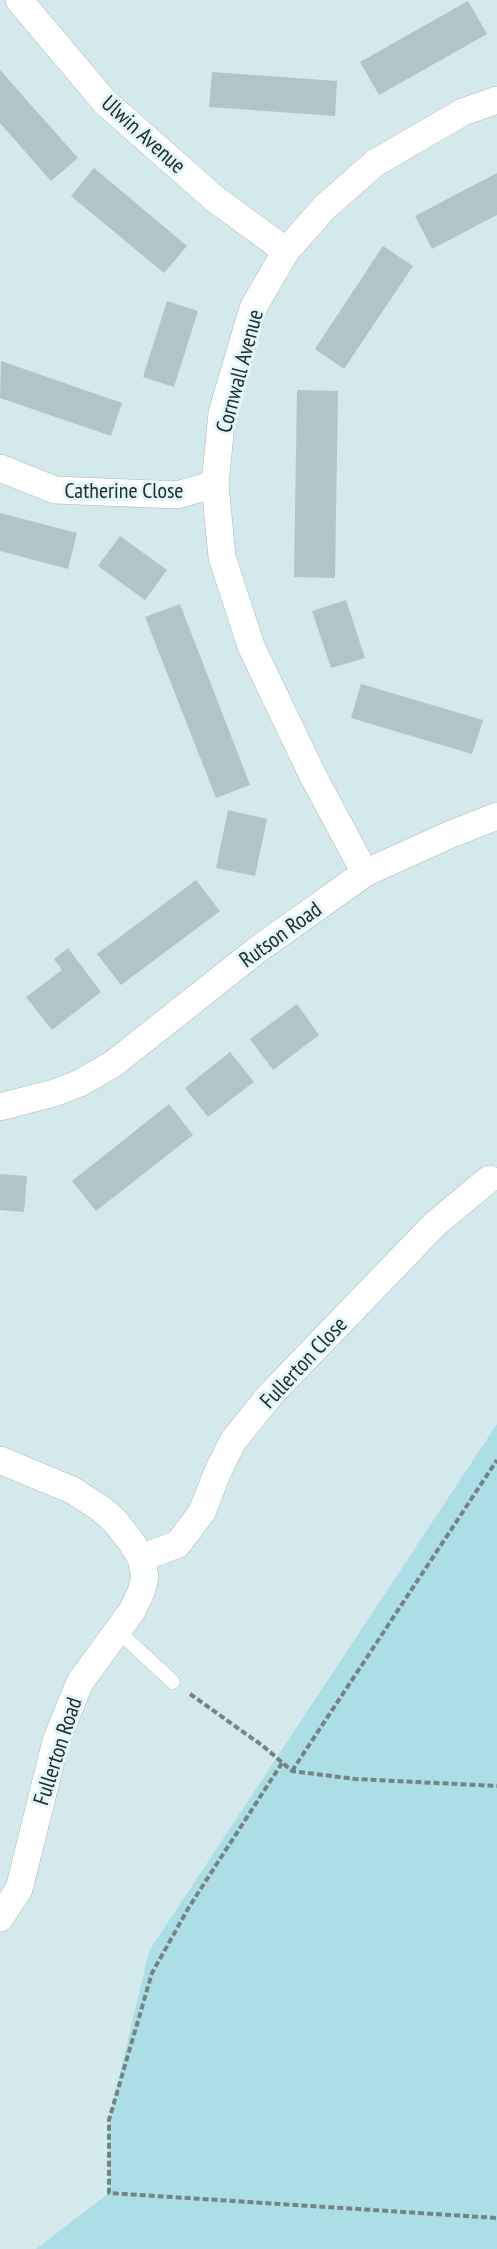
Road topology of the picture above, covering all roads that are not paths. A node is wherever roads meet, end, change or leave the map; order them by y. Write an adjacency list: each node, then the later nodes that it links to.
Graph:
1 (19, 0): 3 (street, Ulwin Avenue)
2 (497, 100): 3 (street, Cornwall Avenue)
3 (286, 251): 5 (street, Cornwall Avenue)
4 (0, 468): 5 (street, Catherine Close)
5 (215, 484): 7 (street, Cornwall Avenue)
6 (497, 816): 7 (street, Rutson Road)
7 (365, 873): 8 (street, Rutson Road)
8 (0, 1107)
9 (489, 1179): 11 (street, Fullerton Close)
10 (0, 1460): 11 (street)
11 (141, 1558): 12 (street, Fullerton Road)
12 (117, 1630): 13 (lane); 14 (street, Fullerton Road)
13 (173, 1682)
14 (0, 1918)

